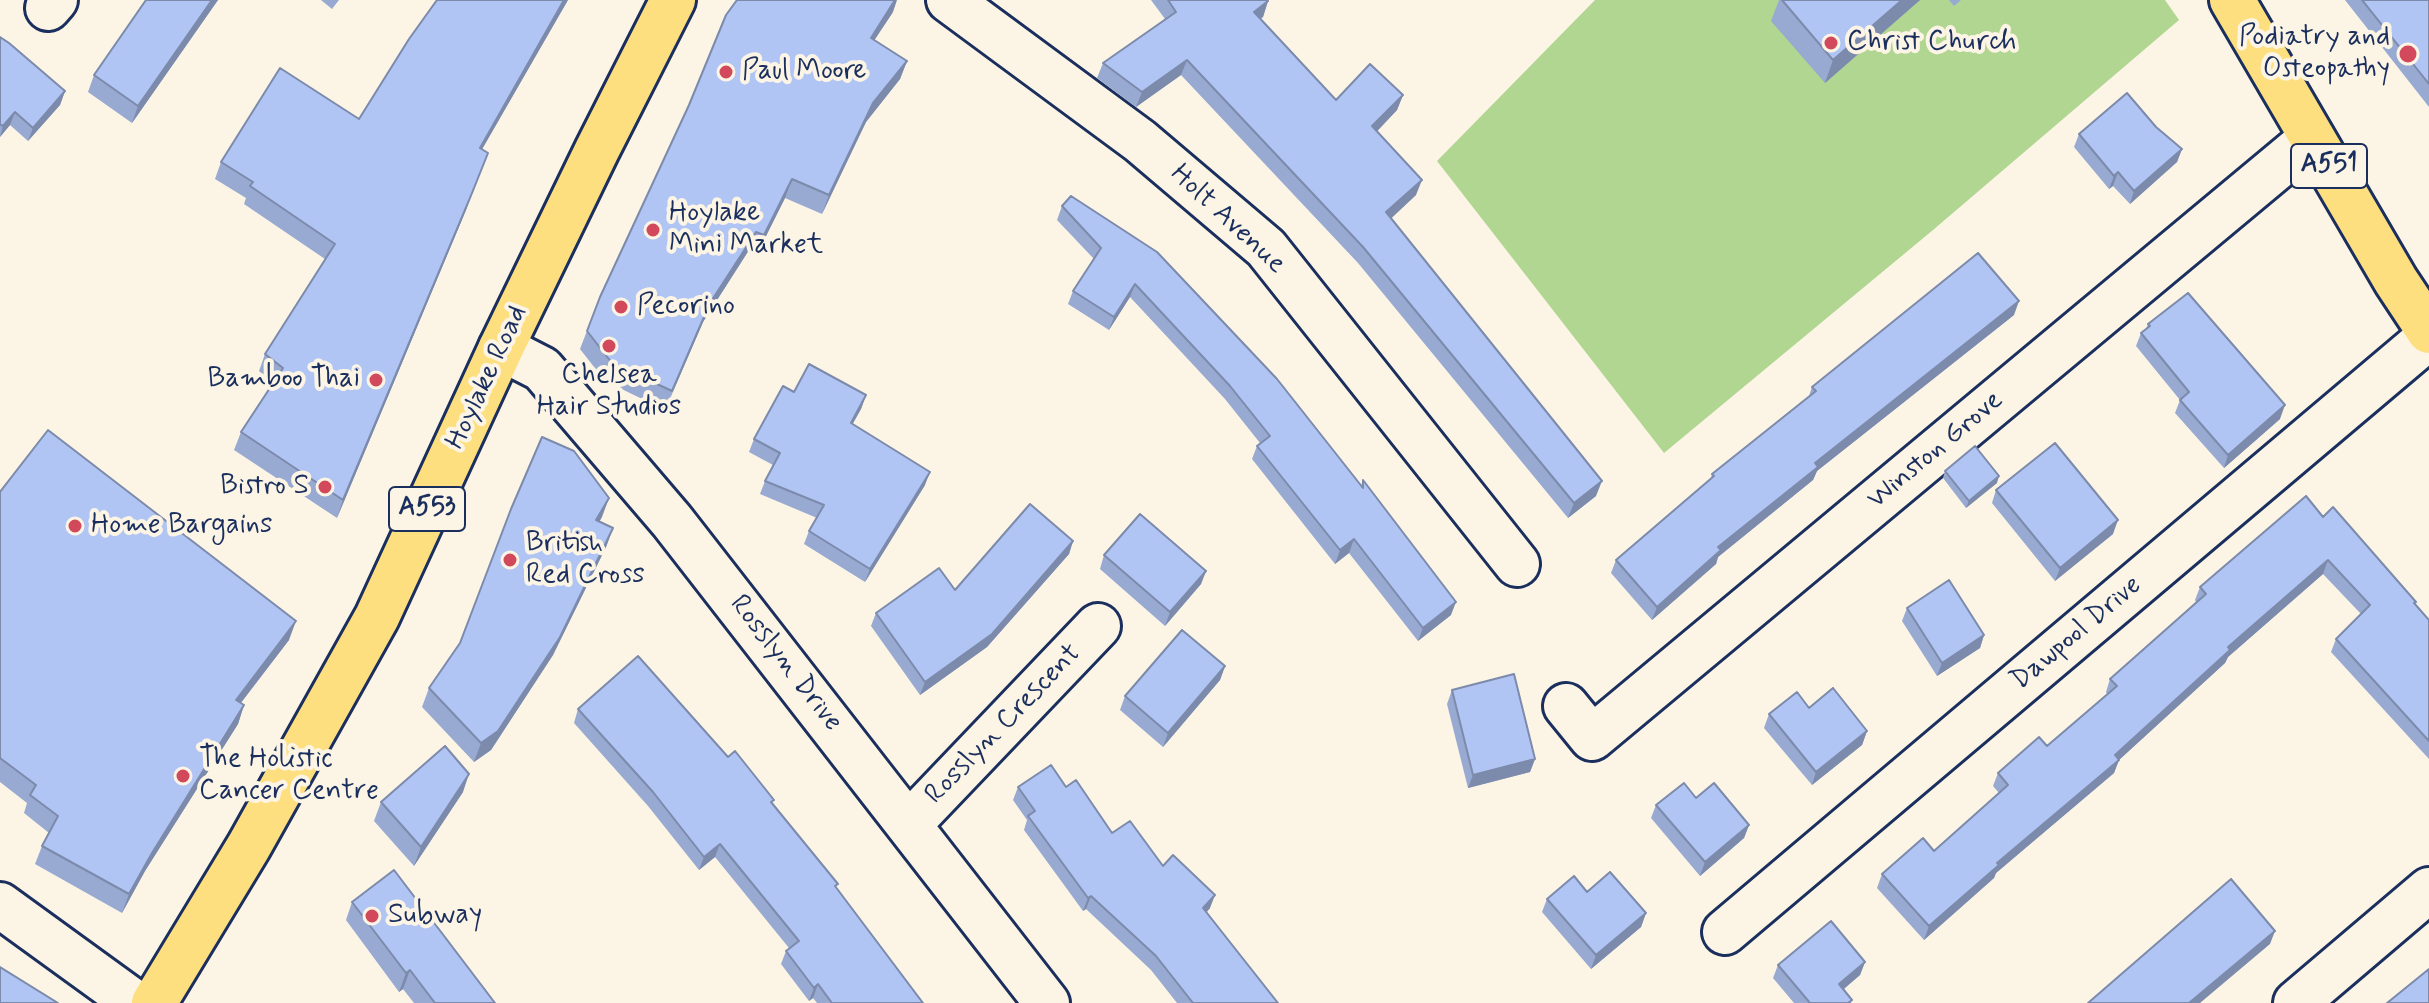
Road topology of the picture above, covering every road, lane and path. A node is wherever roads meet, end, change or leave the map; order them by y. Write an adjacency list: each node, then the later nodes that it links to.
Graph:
1 (949, 0): 7 (street, Holt Avenue)
2 (2232, 0): 4 (main road, A551)
3 (663, 5): 6 (main road, Hoylake Road / A553)
4 (2312, 138): 5 (main road, A551); 9 (street, Winston Grove)
5 (2429, 334): 13 (street, Dawpool Drive)
6 (501, 348): 10 (street, Rosslyn Drive); 15 (main road, Hoylake Road / A553)
7 (1517, 564)
8 (1098, 626): 10 (street, Rosslyn Crescent)
9 (1566, 706)
10 (910, 823): 16 (street, Rosslyn Drive)
11 (2429, 890): 17 (street)
12 (0, 905): 14 (street)
13 (1725, 932)
14 (135, 1003)
15 (154, 1003)
16 (1047, 1003)
17 (2296, 1003)

